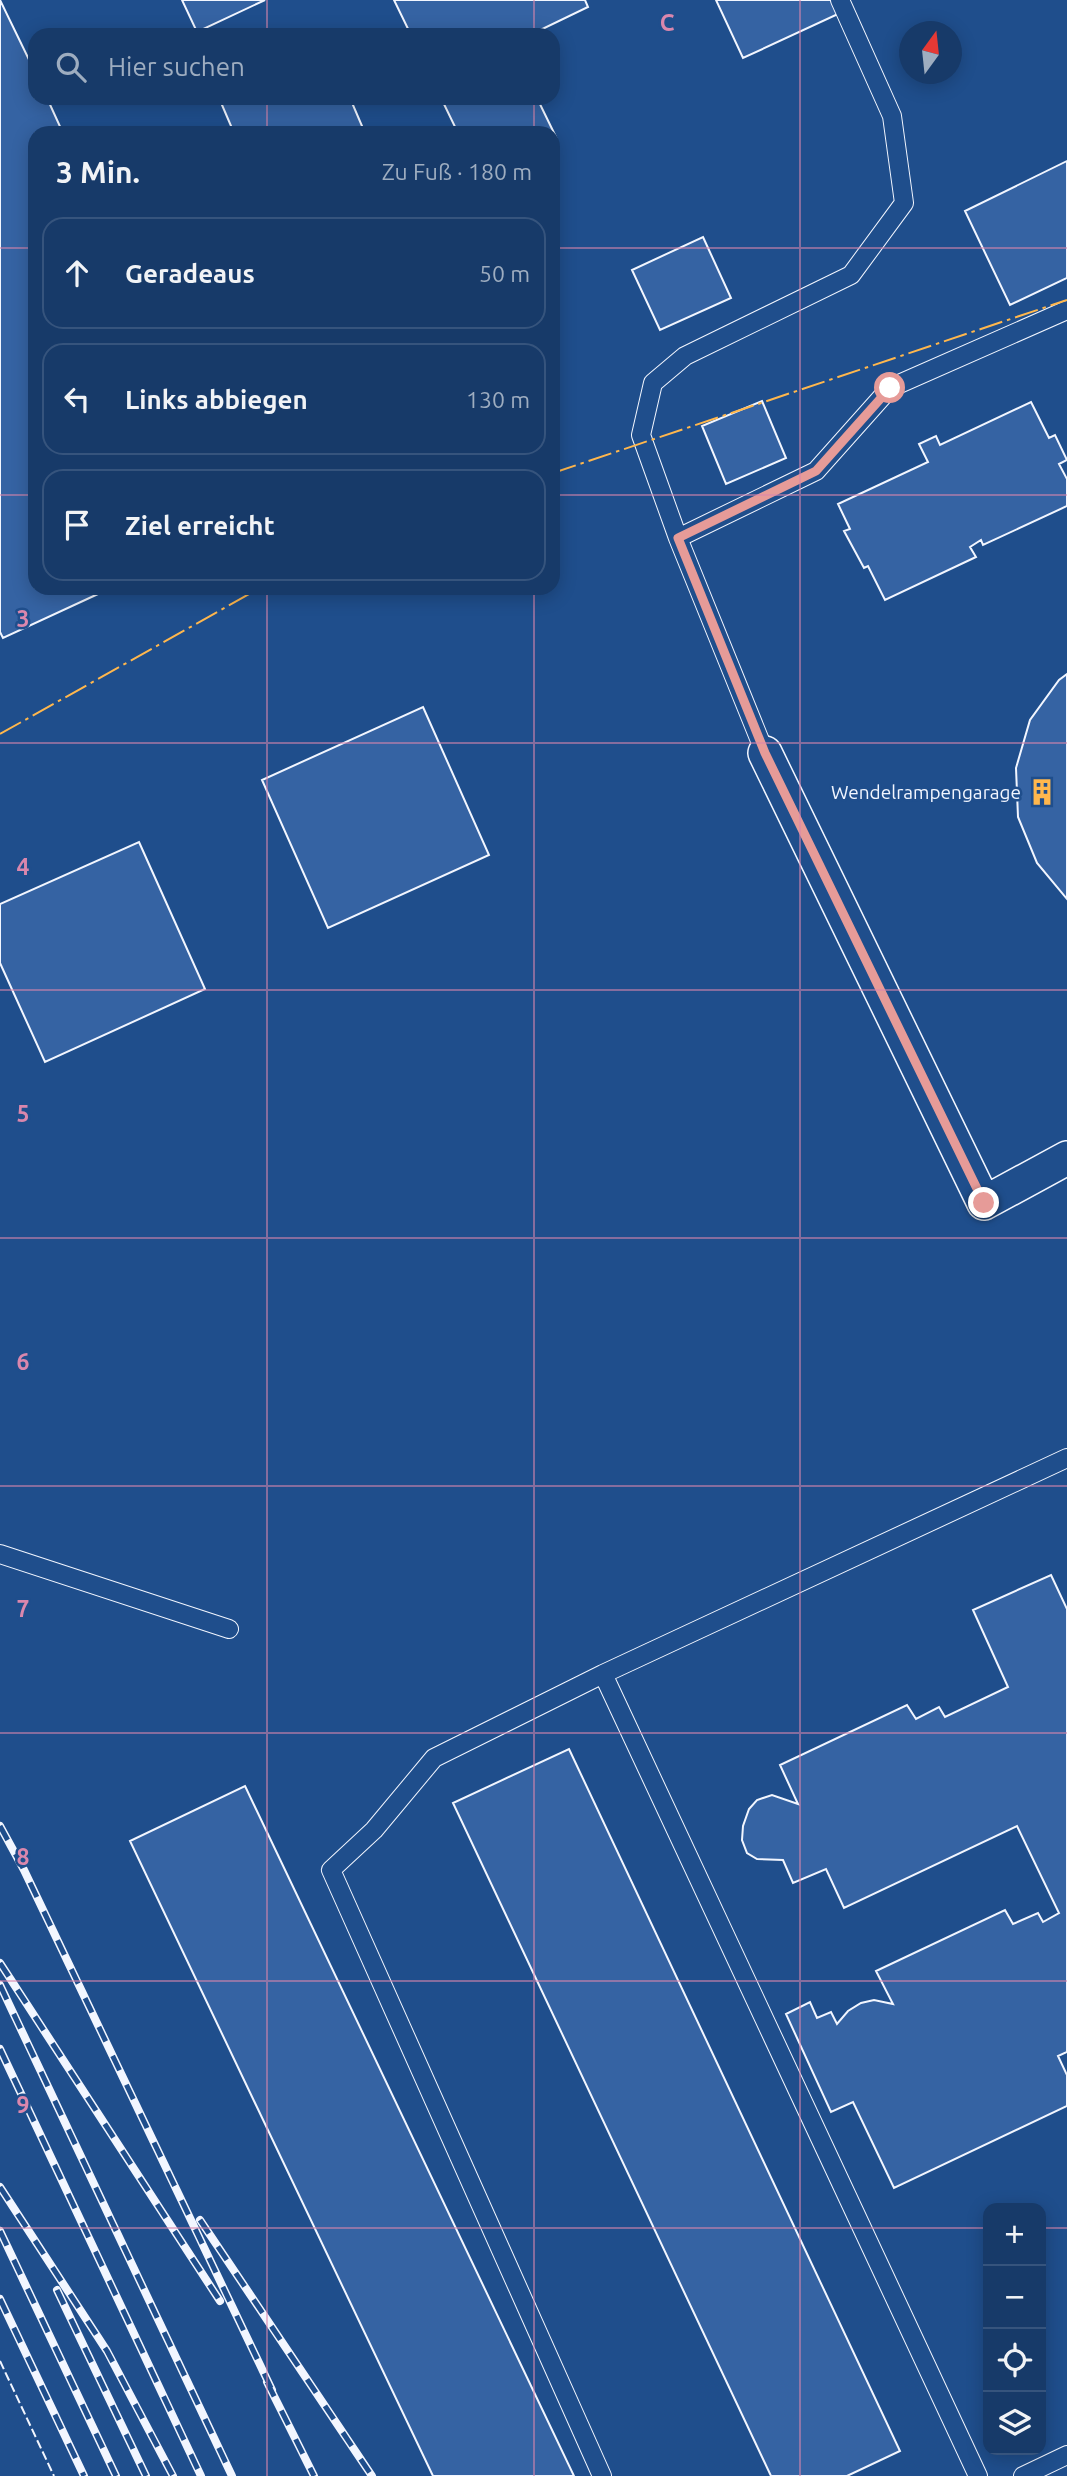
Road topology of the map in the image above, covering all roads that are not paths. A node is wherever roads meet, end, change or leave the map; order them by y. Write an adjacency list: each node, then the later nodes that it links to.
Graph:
1 (840, 0): 3 (lane)
2 (1067, 310): 3 (lane)
3 (678, 538): 4 (lane)
4 (765, 753): 5 (street)
5 (1067, 1158)
6 (1067, 1458): 9 (lane)
7 (0, 1554): 8 (lane)
8 (229, 1629)
9 (603, 1674): 11 (lane); 12 (lane)
10 (1067, 2455): 13 (lane)
11 (602, 2476)
12 (978, 2476)
13 (1023, 2476)

